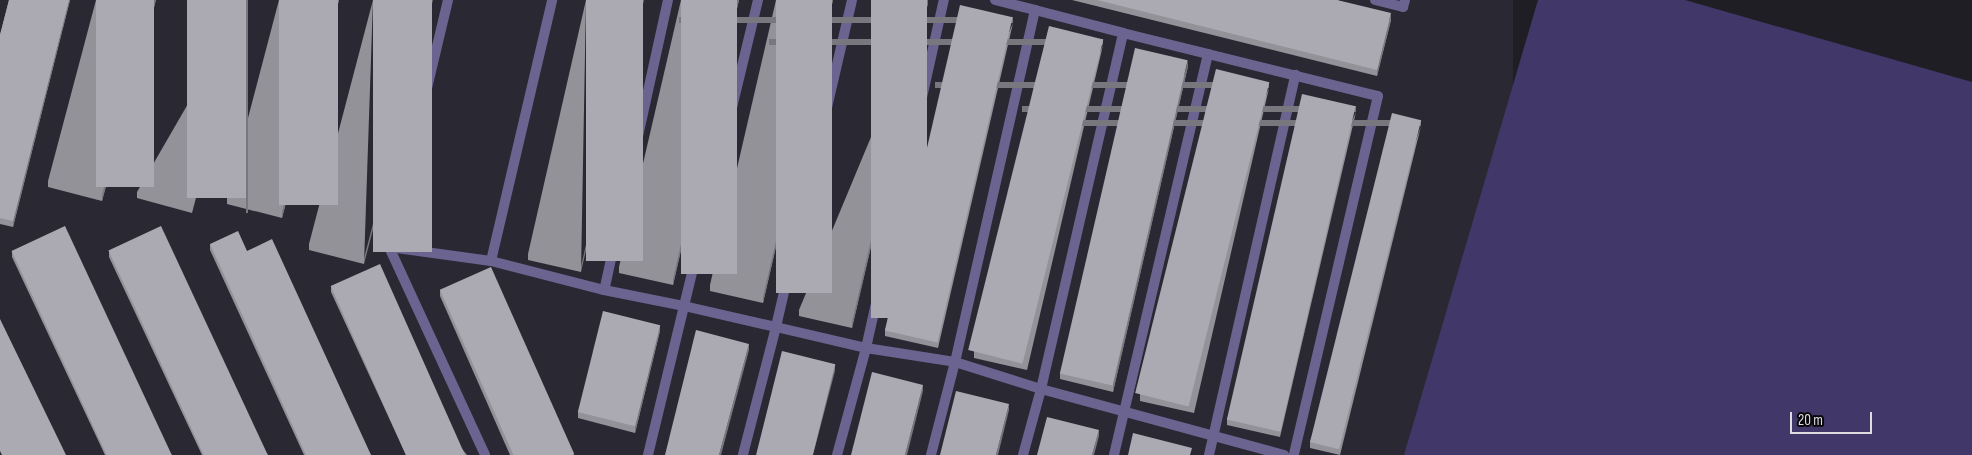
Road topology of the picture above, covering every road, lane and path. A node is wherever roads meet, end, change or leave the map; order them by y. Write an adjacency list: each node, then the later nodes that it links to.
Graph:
1 (448, 0): 14 (lane)
2 (552, 0): 15 (lane)
3 (668, 0): 16 (lane)
4 (758, 0): 17 (lane)
5 (852, 0): 18 (lane)
6 (944, 0): 19 (lane)
7 (995, 0): 10 (lane)
8 (1375, 0): 9 (lane)
9 (1404, 0)
10 (1036, 10): 11 (lane); 20 (lane)
11 (1123, 32): 12 (lane); 21 (lane)
12 (1208, 54): 13 (lane); 22 (lane)
13 (1295, 75): 23 (lane); 33 (lane)
14 (389, 246): 15 (lane); 24 (lane)
15 (491, 260): 16 (lane)
16 (604, 290): 17 (lane)
17 (684, 306): 18 (lane); 25 (lane)
18 (776, 327): 19 (lane); 26 (lane)
19 (866, 348): 20 (lane); 27 (lane)
20 (955, 362): 21 (lane); 28 (lane)
21 (1041, 389): 22 (lane); 29 (lane)
22 (1124, 414): 23 (lane); 30 (lane)
23 (1213, 437): 31 (lane); 32 (lane)
24 (485, 455)
25 (648, 455)
26 (743, 455)
27 (837, 455)
28 (931, 455)
29 (1023, 455)
30 (1114, 455)
31 (1209, 455)
32 (1284, 455)
33 (1294, 455)

